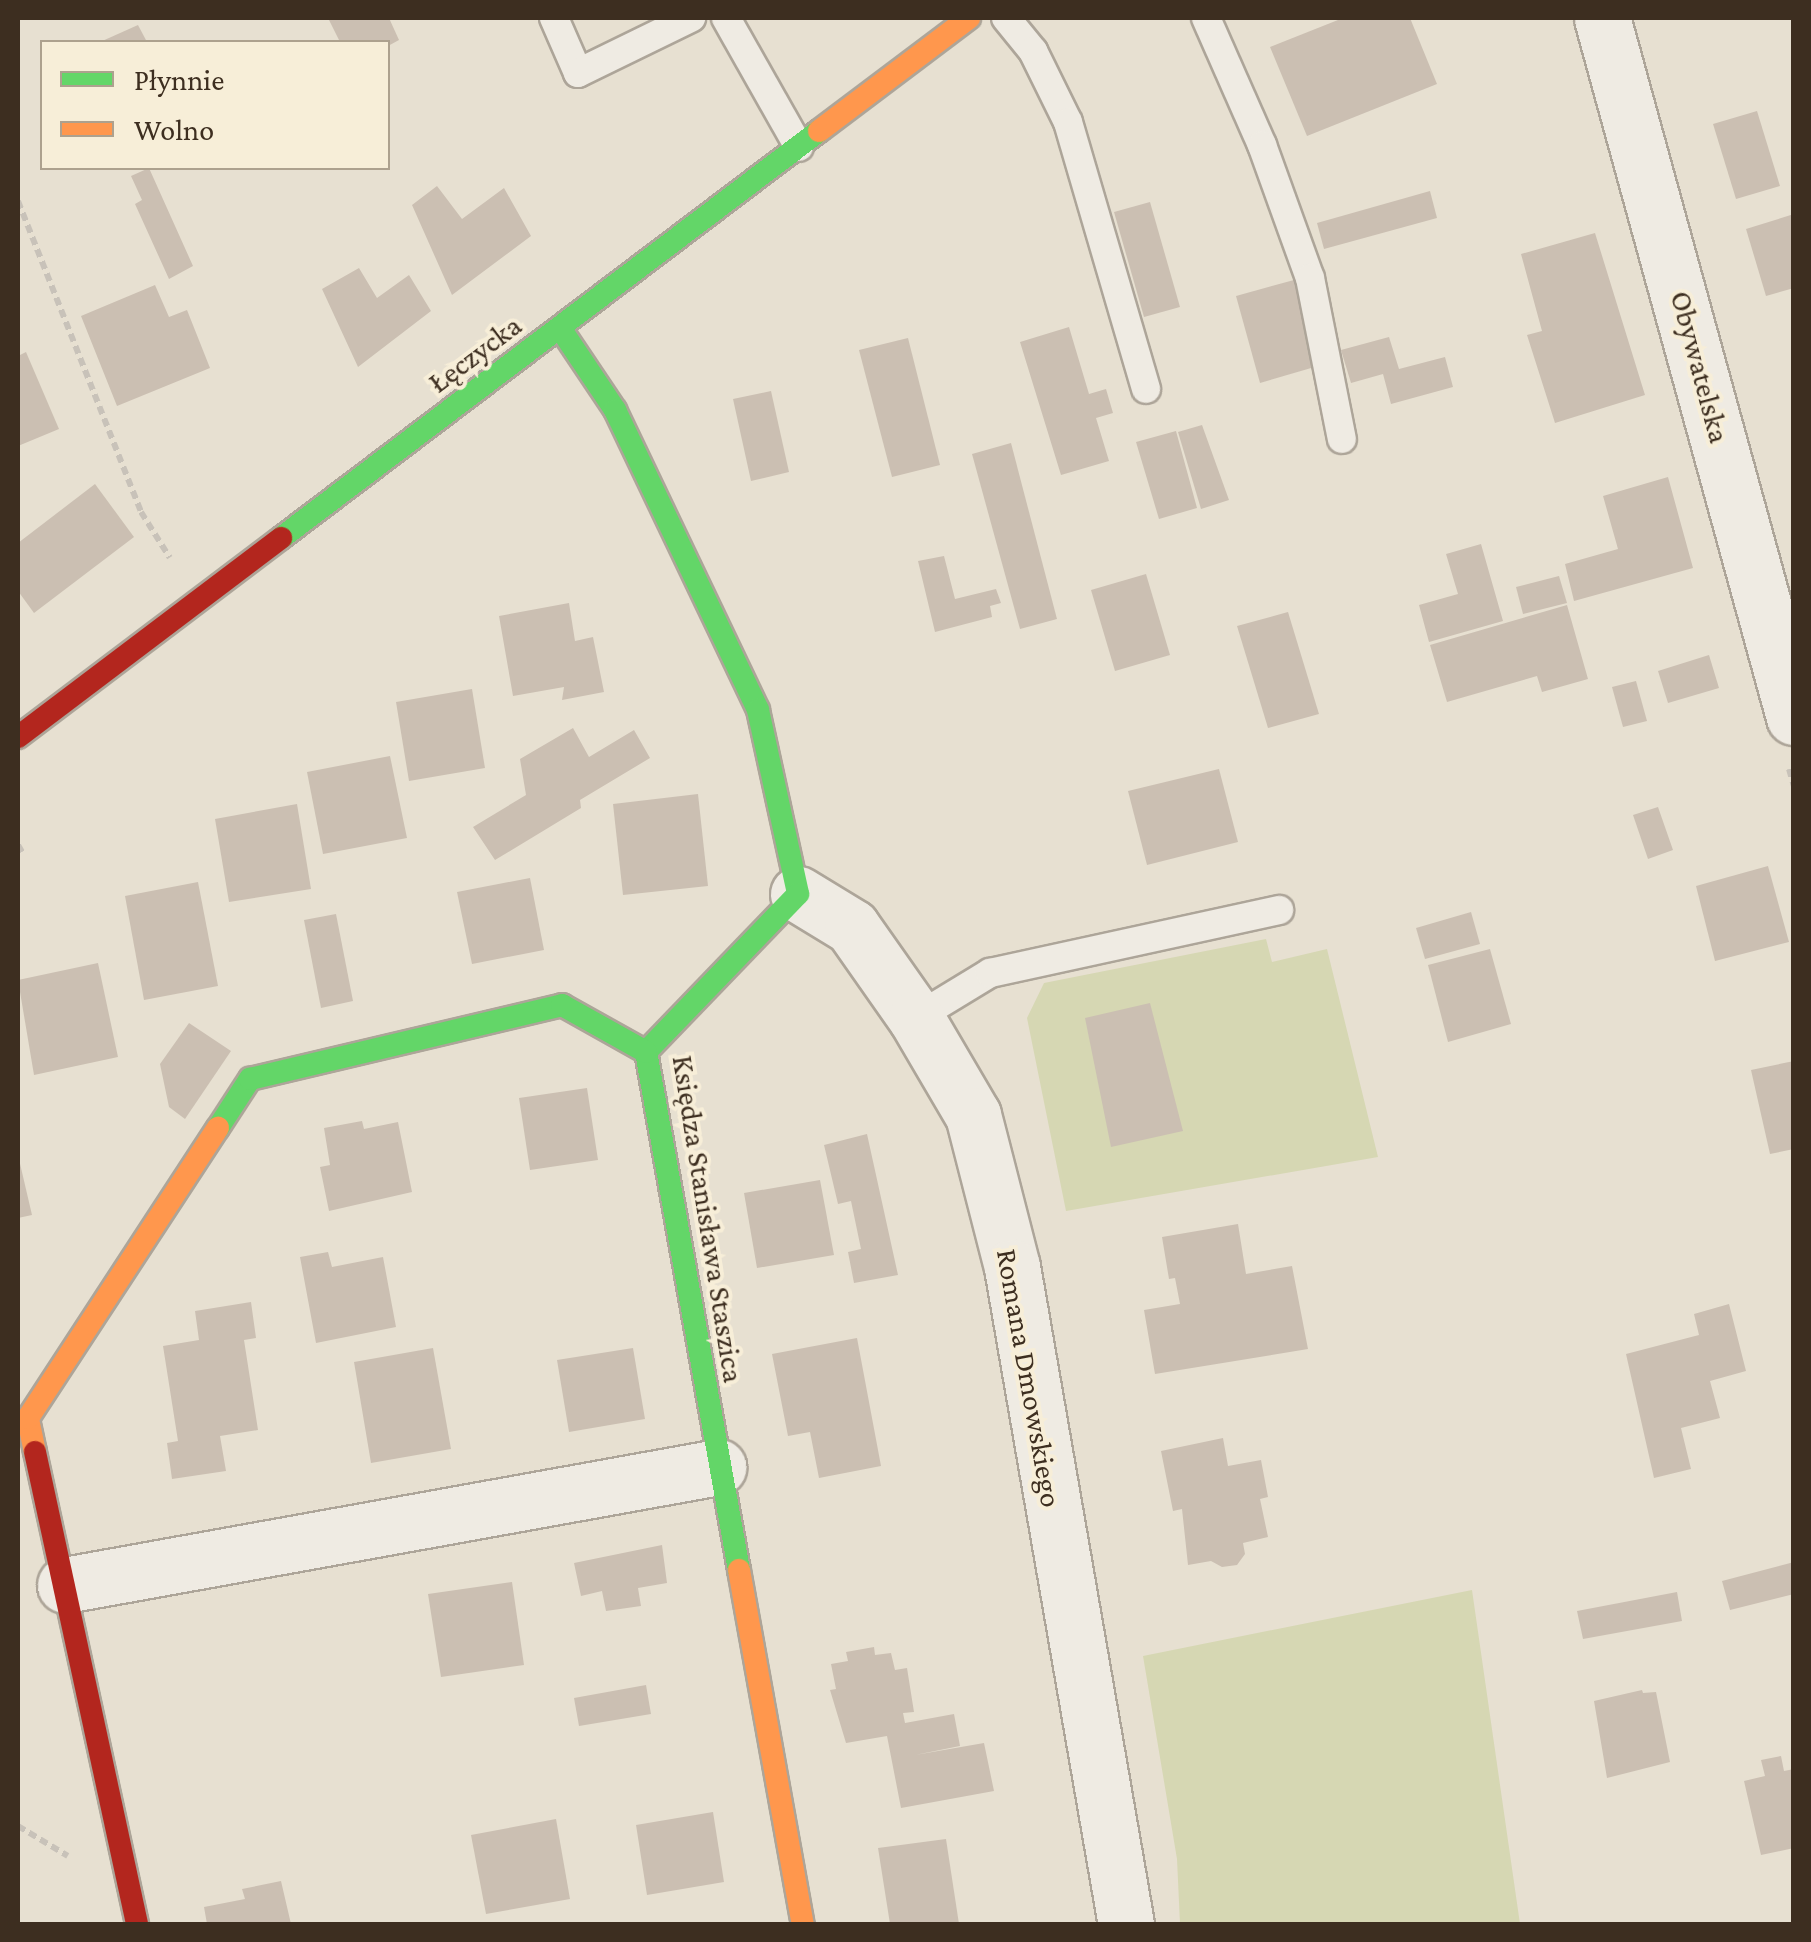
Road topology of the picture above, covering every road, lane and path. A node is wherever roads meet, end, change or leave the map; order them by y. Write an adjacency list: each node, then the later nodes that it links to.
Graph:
1 (554, 18): 2 (lane)
2 (691, 18)
3 (726, 18): 8 (lane)
4 (969, 18): 8 (street, Łęczycka)
5 (1006, 18): 11 (lane)
6 (1206, 18): 12 (lane)
7 (1602, 18): 14 (street, Obywatelska)
8 (799, 147): 10 (street, Łęczycka)
9 (18, 200): 13 (path)
10 (560, 328): 13 (street, Łęczycka); 16 (street)
11 (1146, 389)
12 (1342, 439)
13 (200, 600): 15 (street, Łęczycka)
14 (1794, 717)
15 (18, 738)
16 (798, 894): 18 (street, Romana Dmowskiego); 19 (street, Księdza Stanisława Staszica)
17 (1278, 910): 18 (lane)
18 (916, 1018): 24 (street, Romana Dmowskiego)
19 (646, 1052): 20 (street, Księdza Stanisława Staszica); 21 (street)
20 (718, 1467): 21 (street); 22 (street, Księdza Stanisława Staszica)
21 (65, 1586): 23 (street)
22 (791, 1922)
23 (137, 1924)
24 (1126, 1924)

